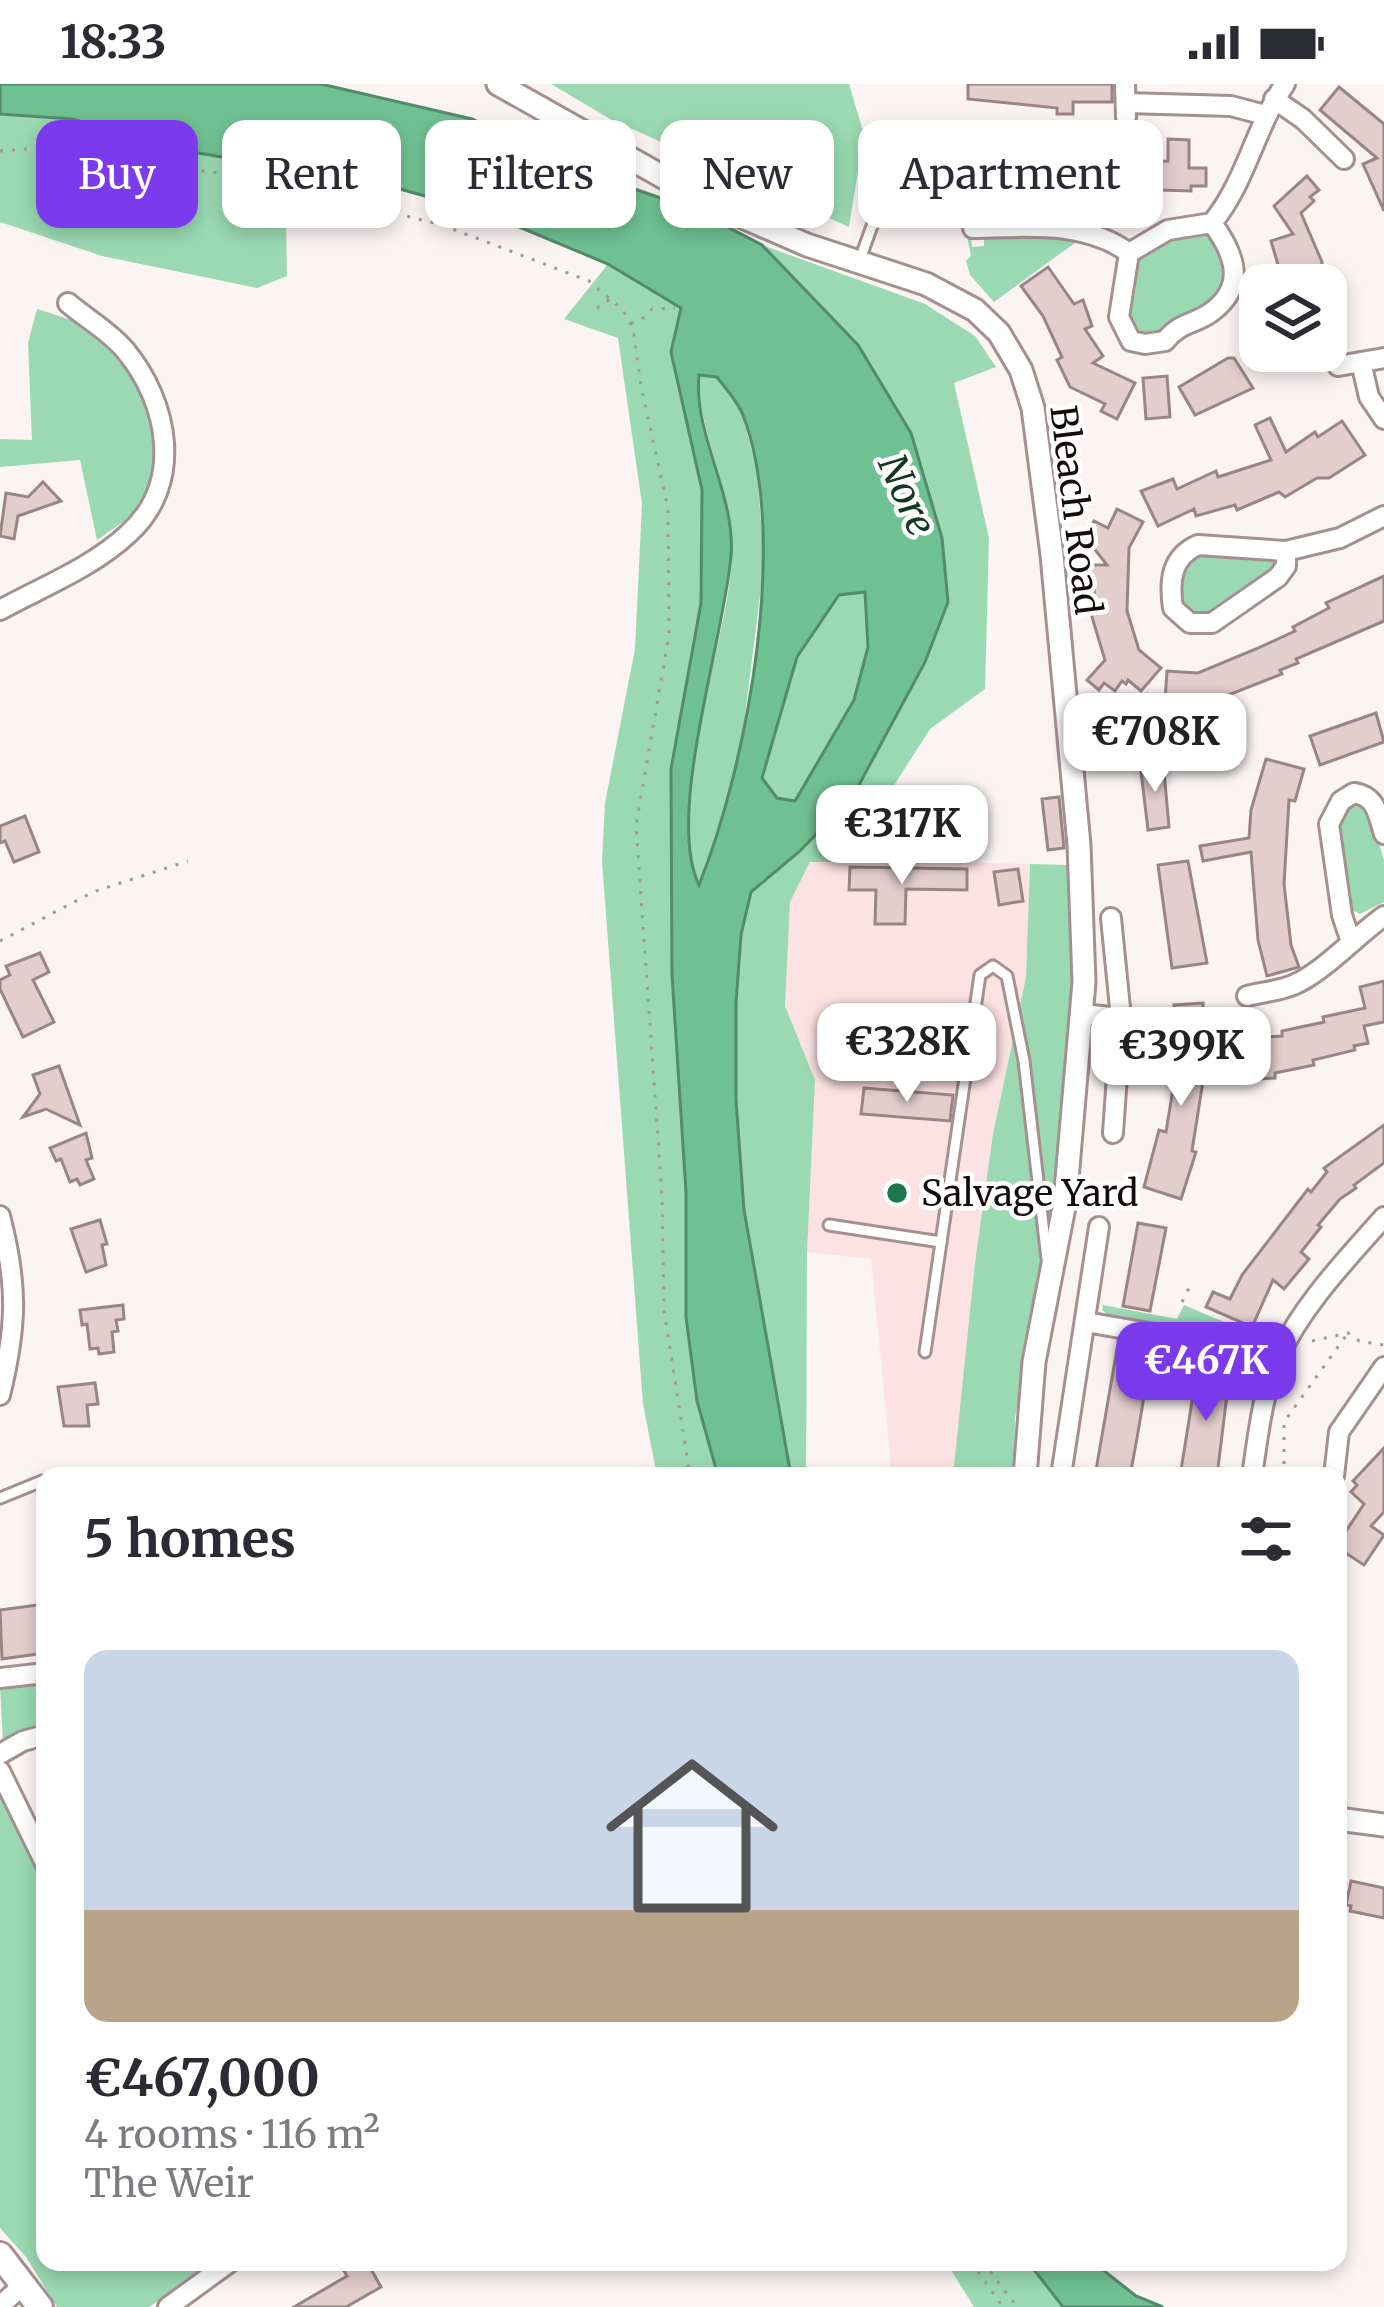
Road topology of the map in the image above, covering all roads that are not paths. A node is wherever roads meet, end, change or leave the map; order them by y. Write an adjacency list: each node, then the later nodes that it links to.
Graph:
1 (498, 84): 9 (street, Bleach Road)
2 (1275, 100): 3 (street); 4 (street); 5 (street)
3 (1126, 102)
4 (1344, 159)
5 (1212, 223): 8 (street); 8 (street)
6 (871, 228): 9 (lane)
7 (973, 228): 8 (street)
8 (1129, 253)
9 (859, 262): 23 (street, Bleach Road)
10 (68, 303): 17 (street)
11 (1384, 358): 12 (street)
12 (1361, 362): 13 (street); 14 (street)
13 (1347, 364)
14 (1384, 418)
15 (1384, 516): 16 (street)
16 (1286, 551): 16 (street)
17 (0, 610)
18 (1384, 834): 21 (street)
19 (1384, 916): 21 (street)
20 (1111, 918): 24 (street)
21 (1350, 939): 22 (street)
22 (1247, 996)
23 (1082, 1014): 24 (street); 31 (street, Bleach Road)
24 (1121, 1018): 25 (street)
25 (1113, 1133)
26 (0, 1216): 36 (street)
27 (1384, 1217): 34 (street)
28 (829, 1226): 30 (lane)
29 (1099, 1227): 32 (street)
30 (941, 1242): 31 (lane); 33 (lane)
31 (1050, 1282): 37 (street, Bleach Road)
32 (1086, 1322): 34 (street); 38 (street)
33 (925, 1352)
34 (1279, 1356): 39 (street)
35 (1384, 1367): 40 (street)
36 (0, 1395)
37 (1026, 1467)
38 (1062, 1467)
39 (1253, 1467)
40 (1333, 1467)
41 (36, 1483): 42 (lane)
42 (0, 1498)
43 (36, 1674): 44 (street)
44 (0, 1678)
45 (36, 1737): 46 (street)
46 (0, 1754)
47 (0, 1771): 50 (street)
48 (1347, 1820): 49 (street)
49 (1384, 1825)
50 (36, 1845)
51 (0, 2255): 53 (main road)
52 (218, 2271): 56 (street)
53 (24, 2284): 54 (street); 55 (main road)
54 (0, 2306)
55 (40, 2307)
56 (168, 2307)

